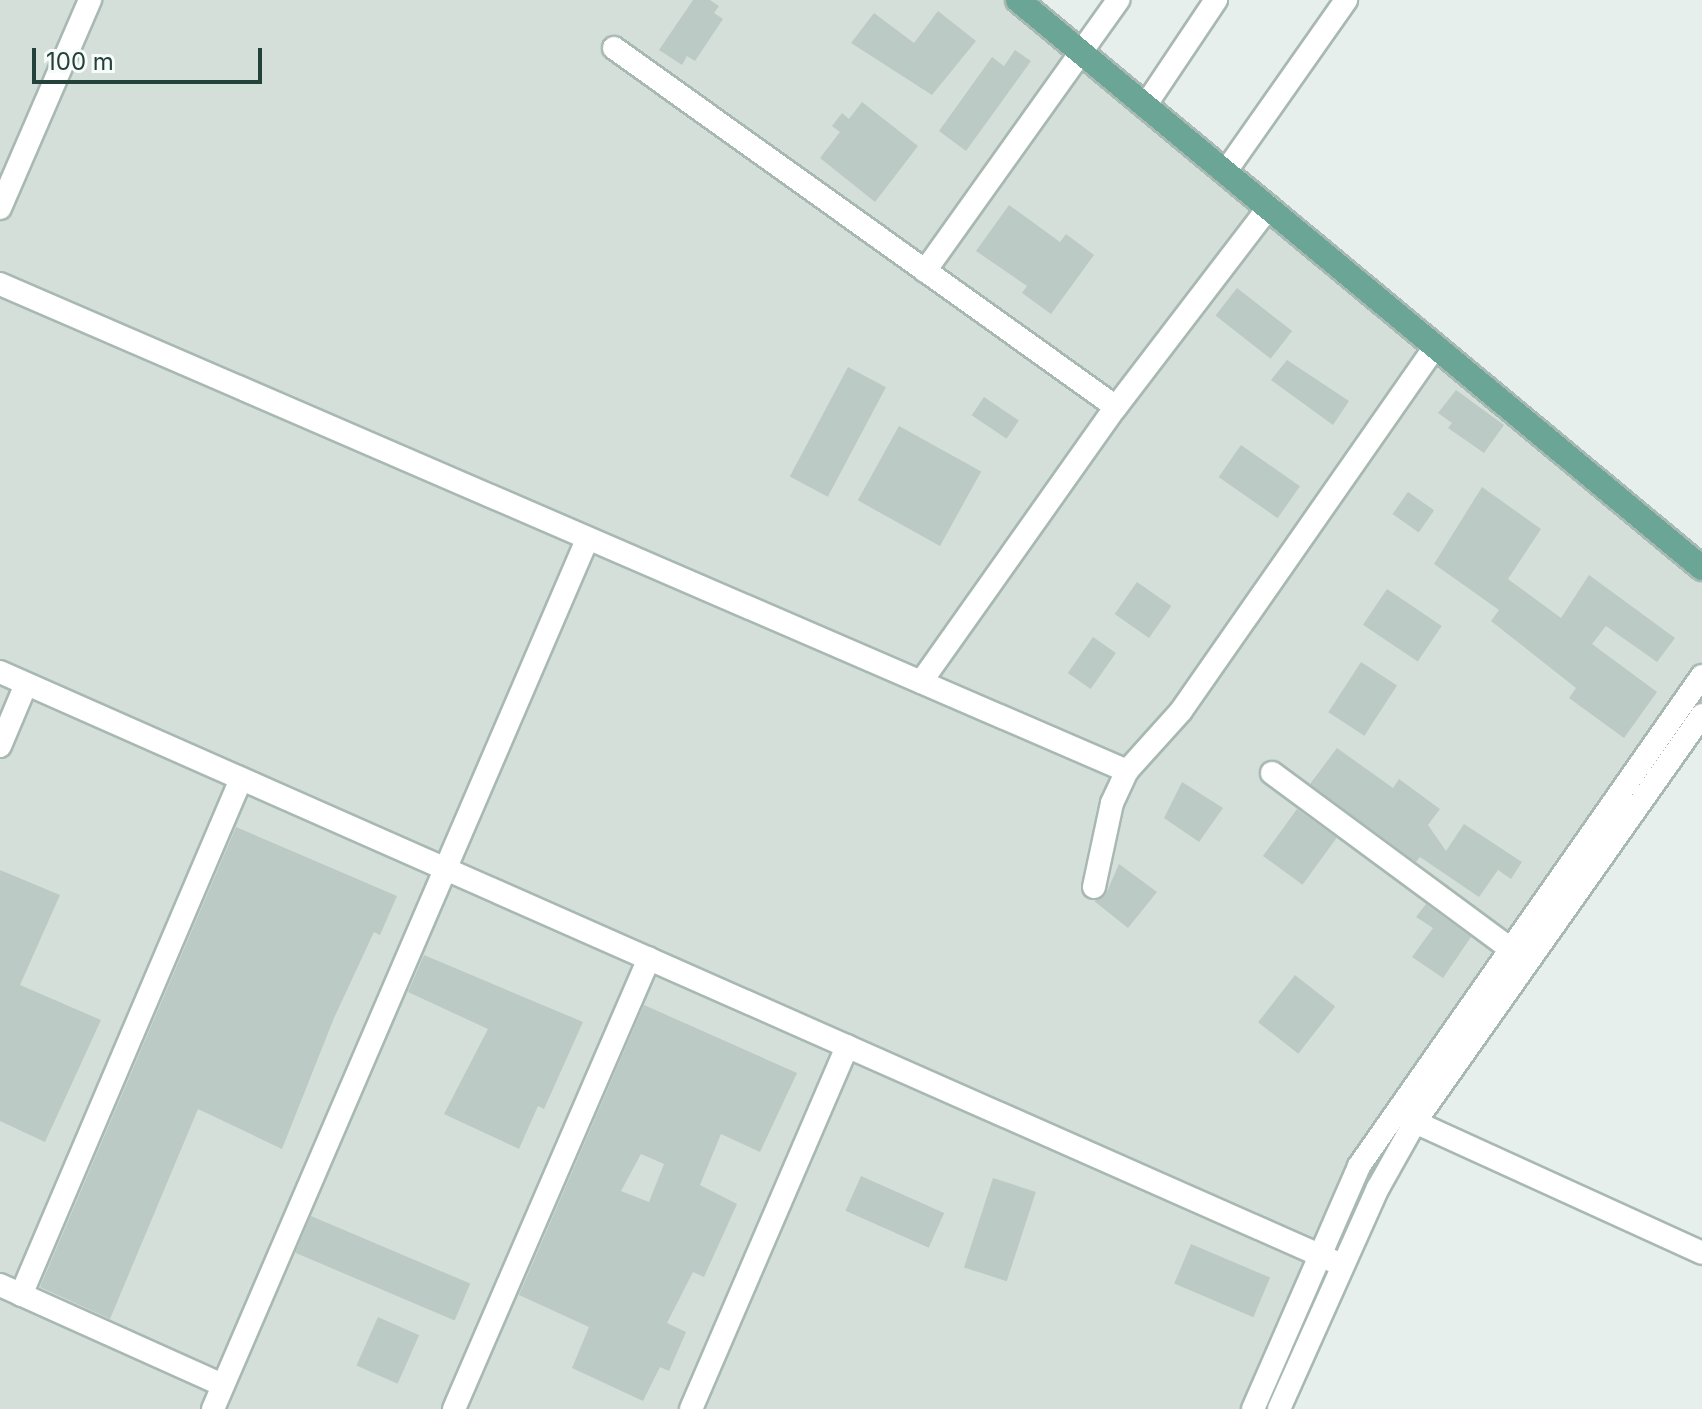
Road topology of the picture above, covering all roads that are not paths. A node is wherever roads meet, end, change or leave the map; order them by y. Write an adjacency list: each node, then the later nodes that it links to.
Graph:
1 (90, 0): 11 (street)
2 (1019, 0): 7 (main road)
3 (1118, 0): 7 (street)
4 (1216, 0): 8 (street)
5 (1346, 0): 9 (street)
6 (614, 48): 12 (street)
7 (1081, 53): 8 (main road); 12 (street)
8 (1145, 106): 9 (main road)
9 (1226, 171): 10 (main road)
10 (1269, 207): 14 (main road); 15 (street)
11 (0, 208)
12 (925, 271): 15 (street)
13 (0, 284): 16 (street)
14 (1436, 346): 17 (main road); 24 (street)
15 (1116, 407): 20 (street)
16 (586, 542): 20 (street); 27 (street)
17 (1702, 568)
18 (0, 672): 21 (street)
19 (1702, 676): 29 (street)
20 (921, 682): 24 (street)
21 (26, 684): 23 (street); 26 (street)
22 (1702, 715): 32 (street)
23 (0, 746)
24 (1127, 771): 28 (street)
25 (1272, 773): 29 (street)
26 (241, 779): 27 (street); 37 (street)
27 (449, 870): 30 (street); 38 (street)
28 (1094, 887)
29 (1511, 949): 34 (street)
30 (649, 958): 31 (street); 40 (street)
31 (847, 1046): 34 (street); 41 (street)
32 (1415, 1122): 33 (street); 35 (street)
33 (1702, 1253)
34 (1319, 1255): 35 (street); 42 (street)
35 (1342, 1265): 43 (street)
36 (0, 1285): 37 (street)
37 (21, 1295): 38 (street)
38 (223, 1385): 39 (street)
39 (213, 1409)
40 (454, 1409)
41 (691, 1409)
42 (1253, 1409)
43 (1279, 1409)

